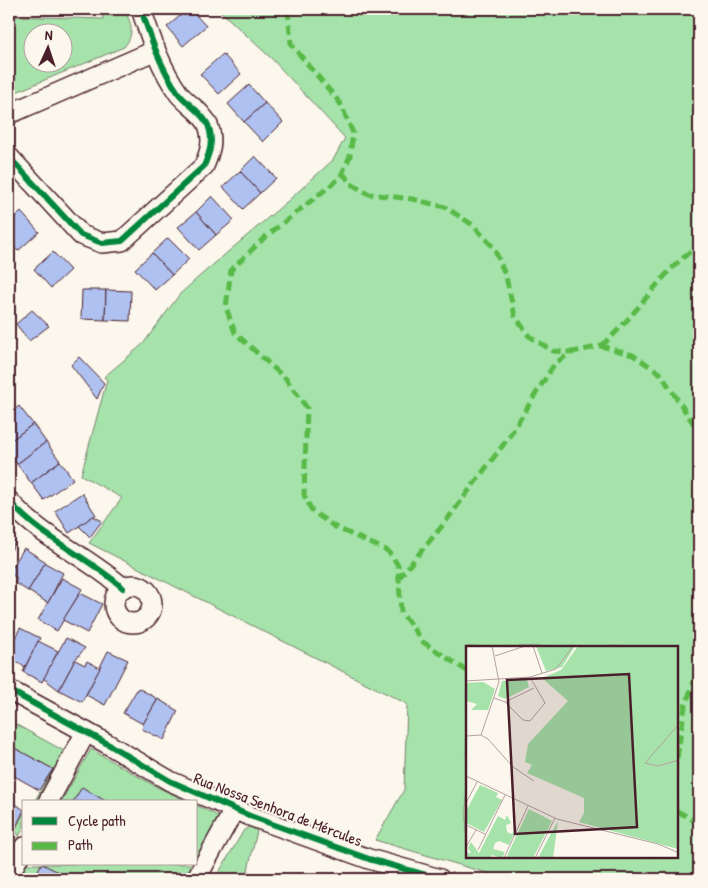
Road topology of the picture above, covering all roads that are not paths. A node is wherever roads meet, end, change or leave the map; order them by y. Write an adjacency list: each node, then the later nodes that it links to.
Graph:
1 (141, 9): 2 (street)
2 (154, 51): 3 (street); 4 (street)
3 (9, 114)
4 (9, 157)
5 (9, 502): 6 (street)
6 (123, 588)
7 (9, 690): 8 (street, Rua Nossa Senhora de Mércules)
8 (86, 732): 9 (street); 10 (street, Rua Nossa Senhora de Mércules)
9 (49, 800)
10 (234, 810): 13 (street); 14 (street, Rua Nossa Senhora de Mércules)
11 (22, 851): 12 (street)
12 (9, 875)
13 (196, 879)
14 (440, 879)

